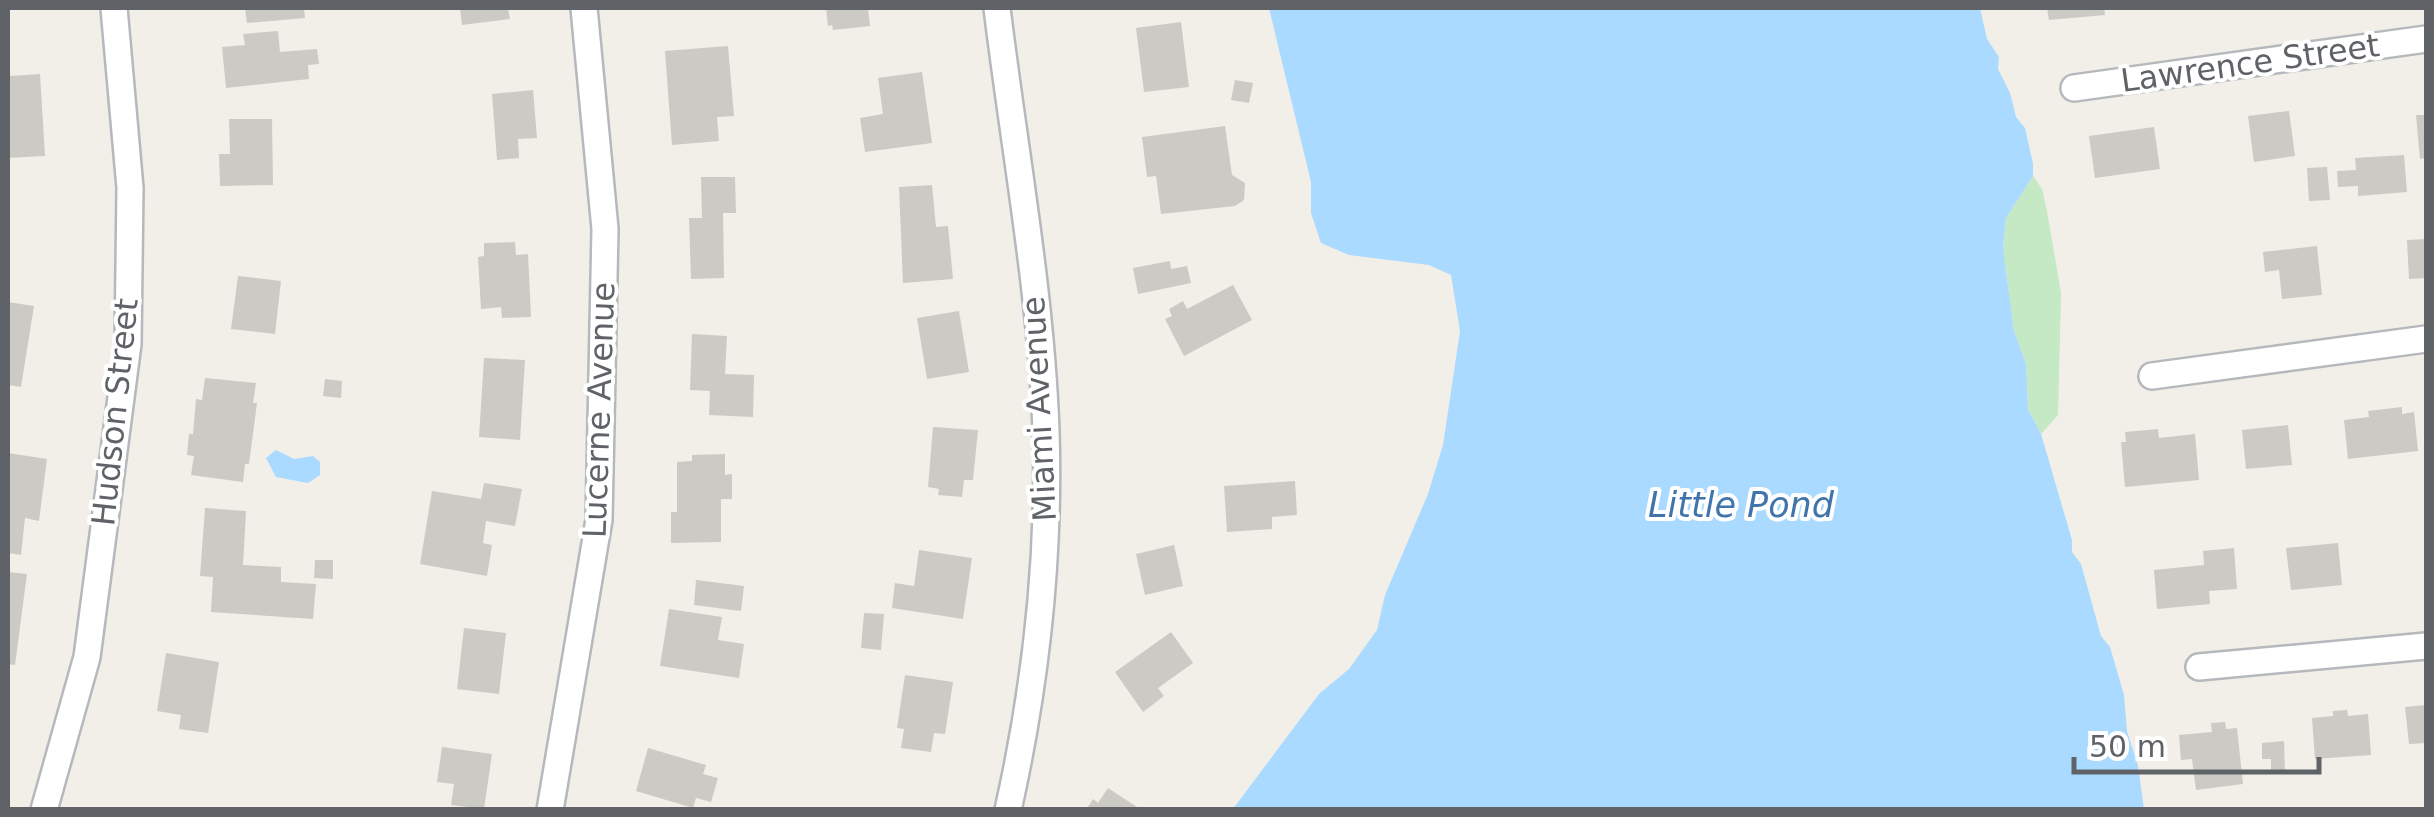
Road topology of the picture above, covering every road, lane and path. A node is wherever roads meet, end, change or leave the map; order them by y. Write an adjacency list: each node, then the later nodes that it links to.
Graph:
1 (114, 8): 10 (street, Hudson Street)
2 (584, 8): 11 (street, Lucerne Avenue)
3 (997, 8): 12 (street, Miami Avenue)
4 (2426, 39): 5 (street, Lawrence Street)
5 (2074, 88)
6 (2426, 339): 7 (street)
7 (2152, 376)
8 (2426, 646): 9 (street)
9 (2200, 668)
10 (44, 810)
11 (550, 810)
12 (1008, 810)

